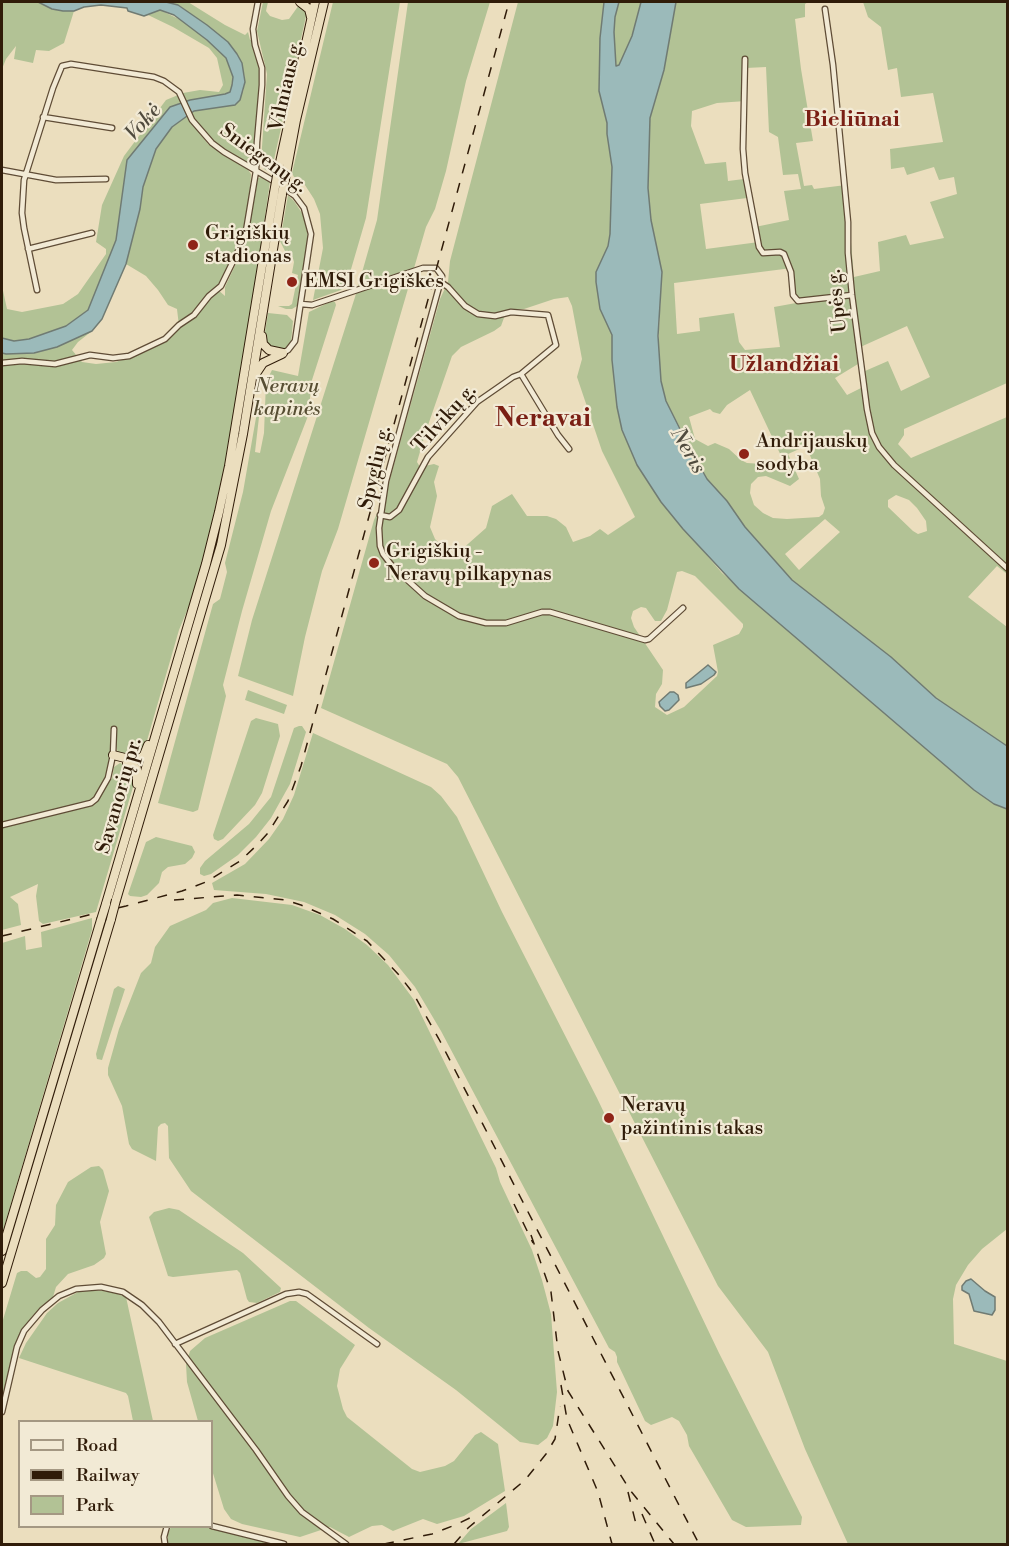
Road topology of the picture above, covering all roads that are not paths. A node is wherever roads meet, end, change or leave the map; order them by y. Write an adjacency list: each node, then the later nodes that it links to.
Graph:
1 (258, 2): 11 (street)
2 (300, 2): 6 (highway)
3 (315, 2): 6 (highway, Vilniaus g.)
4 (324, 2): 13 (highway, Vilniaus g.)
5 (825, 9): 22 (street, Upės g.)
6 (311, 18): 13 (highway, Vilniaus g.)
7 (746, 59): 22 (street)
8 (44, 117): 9 (street); 11 (street, Sniegenų g.); 12 (street, Sniegenų g.)
9 (112, 128)
10 (2, 170): 12 (street)
11 (256, 171): 23 (street, Sniegenų g.); 26 (street)
12 (24, 175): 14 (street); 18 (street, Sniegenų g.)
13 (281, 177): 15 (highway, bridge)
14 (106, 179)
15 (278, 194): 17 (highway, Savanorių pr.); 31 (highway, Savanorių pr.)
16 (92, 233): 18 (street)
17 (274, 242): 19 (highway); 24 (highway, Savanorių pr.)
18 (28, 249): 21 (street, Sniegenų g.)
19 (280, 249)
20 (442, 283): 23 (street); 27 (street, Tilvikų g.); 30 (street, Spyglių g.)
21 (37, 290)
22 (852, 295): 32 (street, Upės g.)
23 (300, 304): 25 (street, Sniegenų g.)
24 (261, 323): 25 (highway); 28 (highway, Savanorių pr.)
25 (283, 353): 28 (highway)
26 (2, 363)
27 (521, 374): 29 (street); 30 (street, Tilvikų g.)
28 (252, 381): 39 (highway, Savanorių pr., bridge)
29 (569, 449)
30 (380, 515): 33 (street, Spyglių g.)
31 (206, 564): 35 (highway); 37 (highway, Savanorių pr.)
32 (1008, 569)
33 (683, 608)
34 (114, 729): 35 (street)
35 (112, 757): 36 (street); 37 (highway)
36 (2, 825)
37 (106, 904): 38 (highway, Savanorių pr., bridge)
38 (2, 1251)
39 (2, 1283)
40 (176, 1344): 41 (street); 42 (street); 47 (street)
41 (377, 1344)
42 (2, 1412)
43 (213, 1526): 46 (street)
44 (167, 1528): 45 (street)
45 (165, 1545)
46 (284, 1545)
47 (346, 1545)

